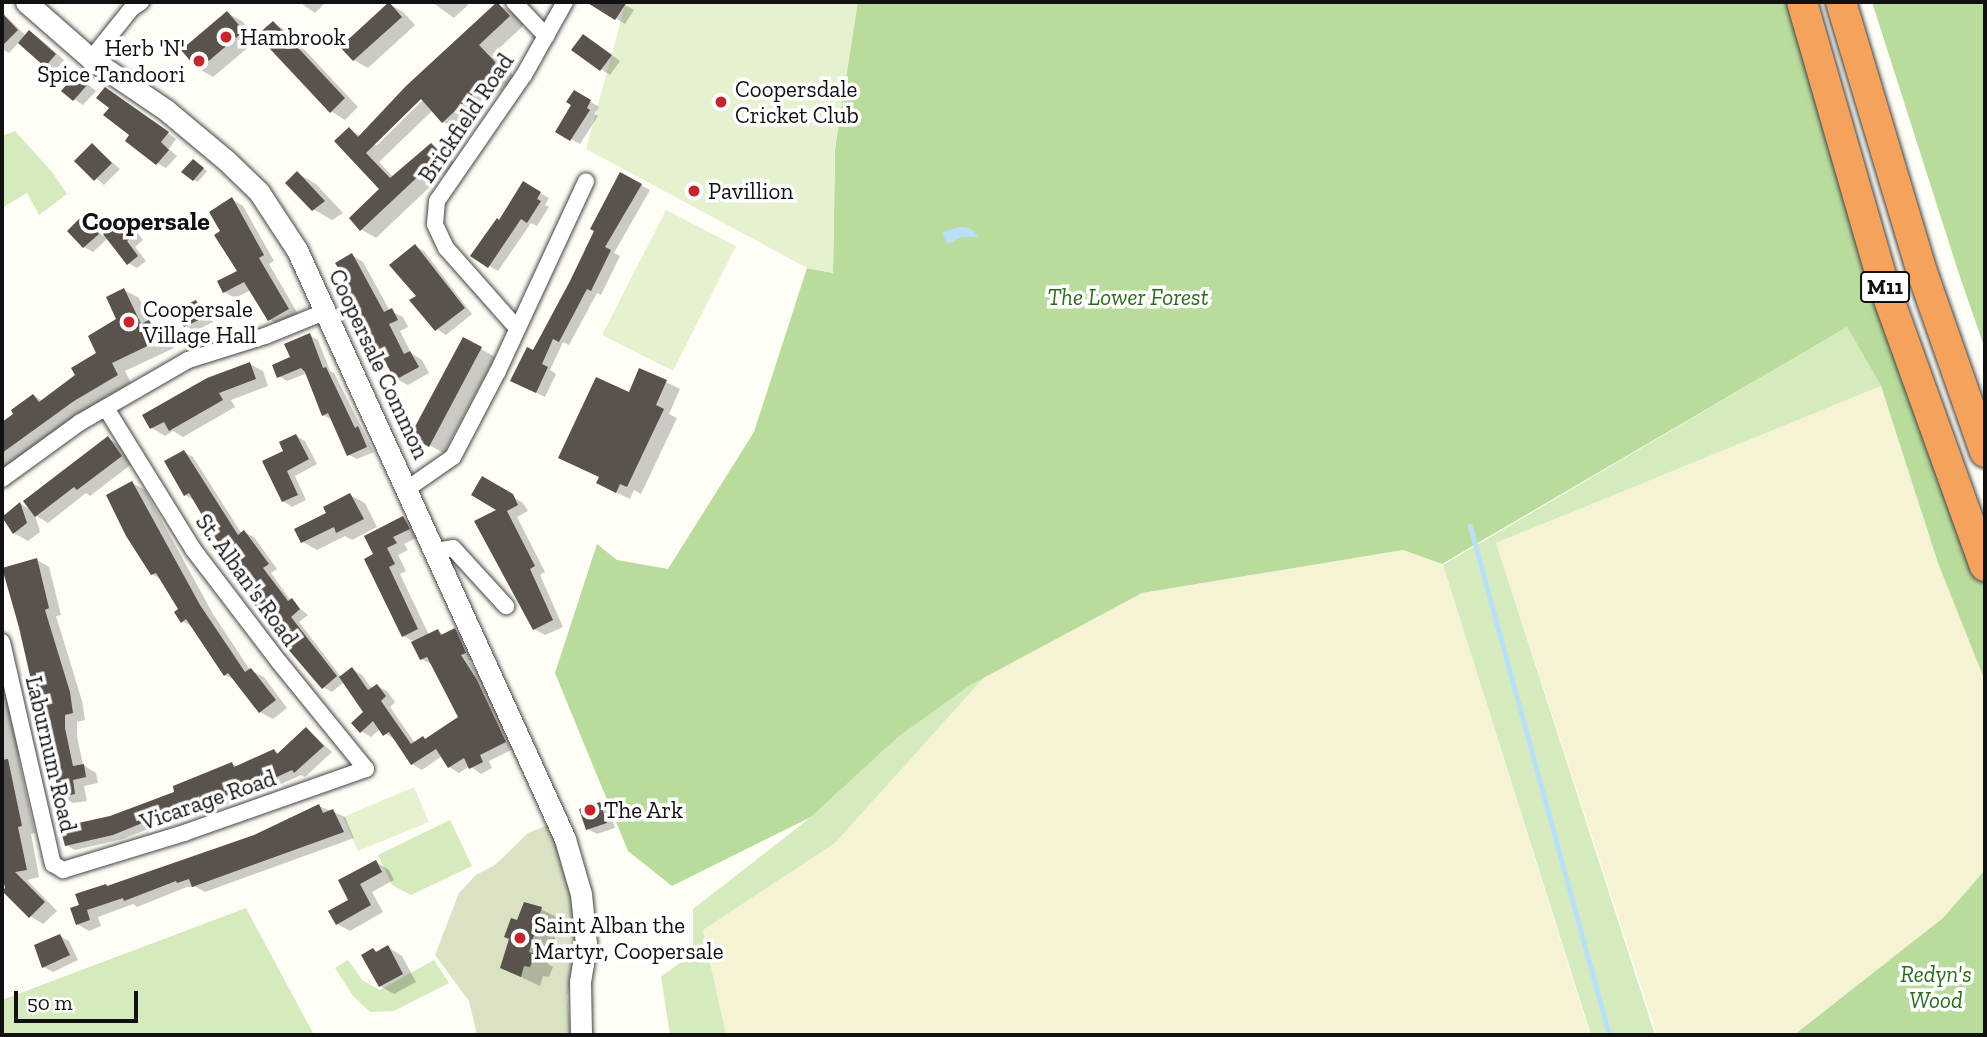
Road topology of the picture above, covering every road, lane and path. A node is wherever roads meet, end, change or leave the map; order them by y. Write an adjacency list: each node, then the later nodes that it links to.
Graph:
1 (26, 2): 8 (street, Coopersale Common)
2 (141, 2): 8 (street)
3 (514, 2): 7 (street)
4 (565, 2): 7 (street, Brickfield Road)
5 (1802, 2): 17 (highway, M11)
6 (1841, 2): 13 (highway, M11)
7 (545, 36): 11 (street, Brickfield Road)
8 (91, 59): 10 (street, Coopersale Common)
9 (586, 181): 11 (street)
10 (327, 311): 12 (street); 15 (street, Coopersale Common)
11 (516, 327): 15 (street)
12 (106, 408): 14 (street); 20 (street, St. Alban's Road)
13 (1985, 452)
14 (2, 479)
15 (407, 489): 16 (street, Coopersale Common)
16 (436, 551): 18 (street); 22 (street, Coopersale Common)
17 (1985, 566)
18 (506, 606)
19 (2, 642): 21 (street, Laburnum Road)
20 (366, 769): 21 (street, Vicarage Road)
21 (63, 870)
22 (581, 1035)

